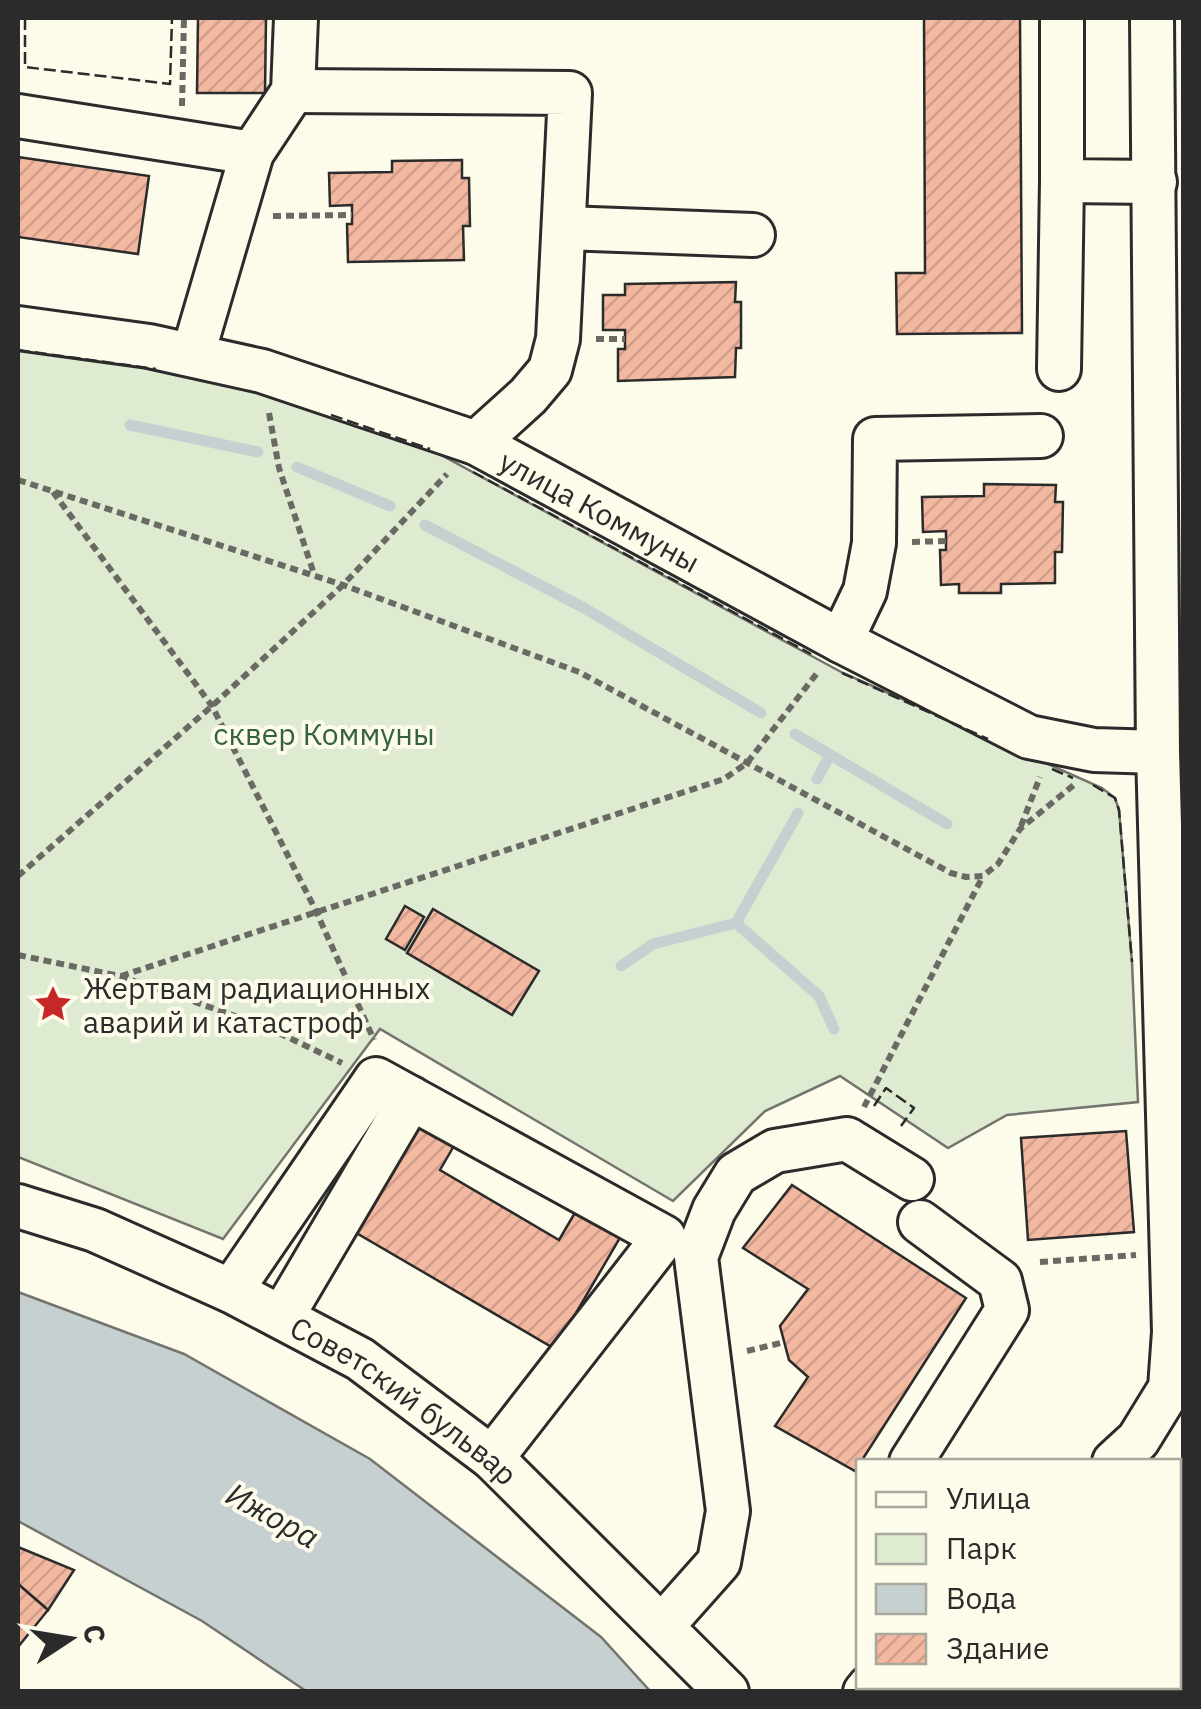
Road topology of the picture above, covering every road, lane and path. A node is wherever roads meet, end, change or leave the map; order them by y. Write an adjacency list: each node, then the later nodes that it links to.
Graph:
1 (184, 18): 7 (path)
2 (296, 18): 5 (street)
3 (1062, 18): 9 (street)
4 (1152, 18): 10 (street)
5 (294, 91): 8 (street); 13 (street)
6 (18, 116): 7 (street)
7 (182, 142): 8 (street)
8 (252, 153): 12 (street)
9 (1062, 182): 10 (street); 18 (street)
10 (1155, 182): 16 (street)
11 (352, 214): 12 (path)
12 (234, 216): 17 (street)
13 (565, 228): 14 (street); 22 (street)
14 (753, 235)
15 (18, 328): 17 (street, улица Коммуны)
16 (1170, 346): 20 (street)
17 (193, 354): 19 (street, улица Коммуны)
18 (1059, 369)
19 (262, 371): 22 (street, улица Коммуны); 25 (path)
20 (1170, 389): 29 (street)
21 (1042, 436): 27 (street)
22 (476, 442): 26 (path); 27 (street, улица Коммуны)
23 (18, 480): 24 (path)
24 (52, 491): 25 (path); 28 (path)
25 (314, 575): 26 (path)
26 (343, 585): 28 (path); 30 (path)
27 (841, 641): 29 (street, улица Коммуны); 30 (path)
28 (212, 706): 32 (path); 35 (path)
29 (1158, 752): 34 (street)
30 (747, 764): 33 (path); 35 (path)
31 (1084, 776): 33 (path)
32 (18, 876)
33 (983, 876): 38 (path)
34 (1173, 901): 43 (street)
35 (316, 910): 37 (path); 39 (path)
36 (18, 955): 37 (path)
37 (120, 976): 39 (path)
38 (882, 1072)
39 (393, 1088): 45 (street); 46 (street); 50 (street)
40 (912, 1179): 53 (street)
41 (18, 1206): 45 (street, Советский бульвар)
42 (920, 1222): 51 (street)
43 (1172, 1253): 44 (path); 49 (street)
44 (1040, 1262)
45 (231, 1291): 46 (street, Советский бульвар)
46 (282, 1318): 50 (street, Советский бульвар)
47 (784, 1342): 48 (path)
48 (750, 1350)
49 (1177, 1397): 52 (street)
50 (492, 1458): 53 (street, Советский бульвар)
51 (913, 1459)
52 (1117, 1459)
53 (663, 1625): 54 (street, Советский бульвар)
54 (727, 1692)

